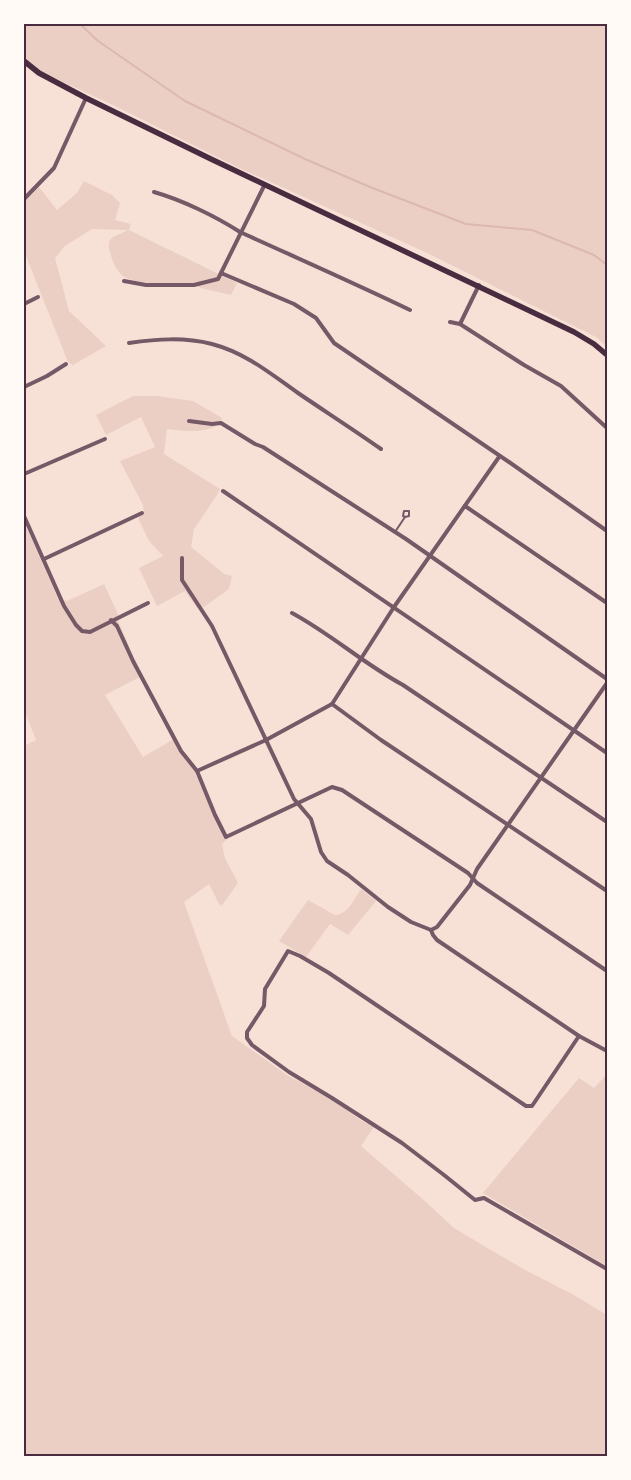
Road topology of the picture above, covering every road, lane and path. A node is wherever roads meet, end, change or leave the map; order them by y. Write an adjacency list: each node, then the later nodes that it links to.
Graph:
1 (24, 61): 2 (main road)
2 (86, 98): 3 (main road); 5 (street)
3 (265, 184): 6 (street); 9 (main road)
4 (154, 192): 6 (street)
5 (24, 198)
6 (240, 232): 7 (street); 12 (street)
7 (221, 273): 8 (street); 23 (street)
8 (124, 281)
9 (479, 285): 14 (street); 16 (main road)
10 (38, 297): 11 (street)
11 (24, 304)
12 (410, 310)
13 (450, 322): 14 (street)
14 (460, 324): 20 (street)
15 (129, 342): 22 (street)
16 (607, 355)
17 (66, 364): 18 (street)
18 (24, 387)
19 (189, 421): 31 (street)
20 (607, 428)
21 (104, 439): 24 (street)
22 (381, 449)
23 (499, 457): 26 (street); 30 (street)
24 (24, 474)
25 (223, 491): 37 (street)
26 (465, 506): 32 (street); 36 (street)
27 (142, 512): 34 (street)
28 (24, 516): 34 (street)
29 (405, 517): 31 (lane)
30 (607, 531)
31 (395, 532): 32 (street)
32 (430, 556): 37 (street); 41 (street)
33 (182, 558): 45 (street)
34 (44, 559): 39 (street)
35 (148, 603): 39 (street)
36 (607, 603)
37 (394, 607): 40 (street); 44 (street)
38 (292, 613): 40 (street)
39 (111, 620): 47 (street)
40 (361, 658): 43 (street); 48 (street)
41 (607, 679)
42 (607, 683): 44 (street)
43 (332, 704): 45 (street); 51 (street)
44 (574, 730): 46 (street); 48 (street)
45 (266, 740): 47 (street); 49 (street)
46 (607, 753)
47 (197, 772): 49 (street)
48 (542, 776): 50 (street); 51 (street)
49 (297, 803): 52 (street); 54 (street)
50 (607, 822)
51 (508, 824): 52 (street); 53 (street)
52 (473, 879): 54 (street); 55 (street)
53 (607, 891)
54 (431, 930): 56 (street)
55 (607, 971)
56 (579, 1036): 57 (street); 58 (street)
57 (607, 1051)
58 (607, 1270)

